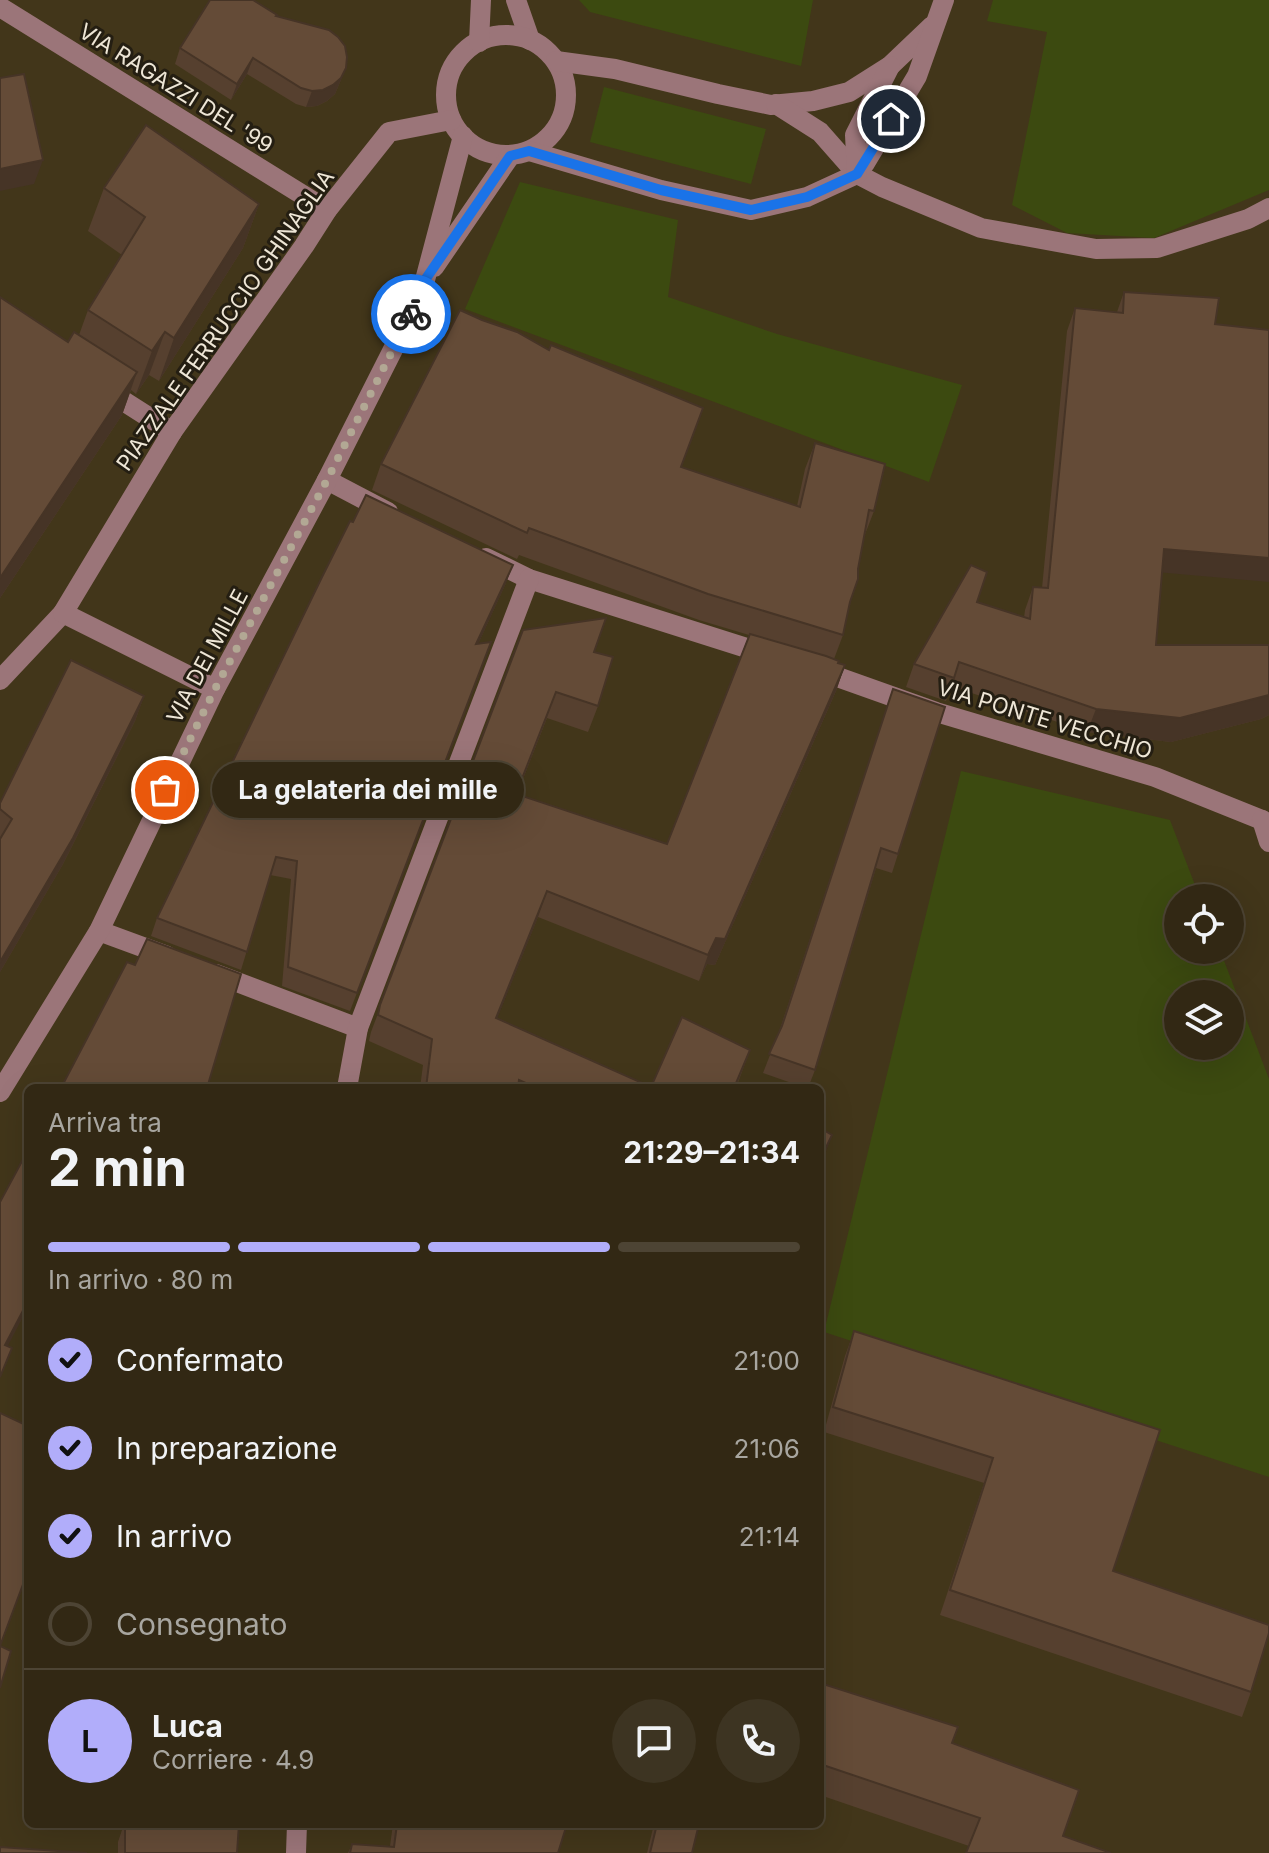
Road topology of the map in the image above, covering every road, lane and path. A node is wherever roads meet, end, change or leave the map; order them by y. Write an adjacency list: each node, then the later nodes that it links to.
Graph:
1 (481, 0): 7 (street)
2 (516, 0): 6 (street)
3 (944, 0): 5 (street)
4 (0, 7): 15 (street, VIA RAGAZZI DEL '99)
5 (937, 20): 9 (street); 13 (street)
6 (530, 40): 7 (street); 8 (street)
7 (479, 42): 11 (street)
8 (556, 61): 10 (street); 12 (street)
9 (890, 66): 10 (street); 13 (street)
10 (776, 104): 13 (street)
11 (457, 128): 12 (street); 15 (street, PIAZZALE FERRUCCIO GHINAGLIA); 16 (street, VIA DEI MILLE)
12 (520, 153): 13 (street); 16 (street, VIA DEI MILLE)
13 (857, 174): 14 (street)
14 (1269, 208)
15 (327, 210): 18 (street, PIAZZALE FERRUCCIO GHINAGLIA)
16 (425, 280): 19 (street, VIA DEI MILLE)
17 (91, 381): 18 (street)
18 (172, 432): 23 (street, PIAZZALE FERRUCCIO GHINAGLIA)
19 (327, 480): 20 (street); 25 (street, VIA DEI MILLE)
20 (408, 522)
21 (462, 547): 22 (street, VIA PONTE VECCHIO)
22 (529, 579): 26 (street, VIA PONTE VECCHIO); 29 (street)
23 (63, 613): 24 (street, PIAZZALE FERRUCCIO GHINAGLIA); 25 (street)
24 (0, 680)
25 (215, 689): 28 (street, VIA DEI MILLE)
26 (1266, 817): 27 (street)
27 (1269, 842)
28 (99, 931): 29 (street); 31 (street, VIA DEI MILLE)
29 (358, 1028): 30 (street)
30 (348, 1084)
31 (0, 1092)
32 (297, 1828): 33 (street)
33 (296, 1853)

